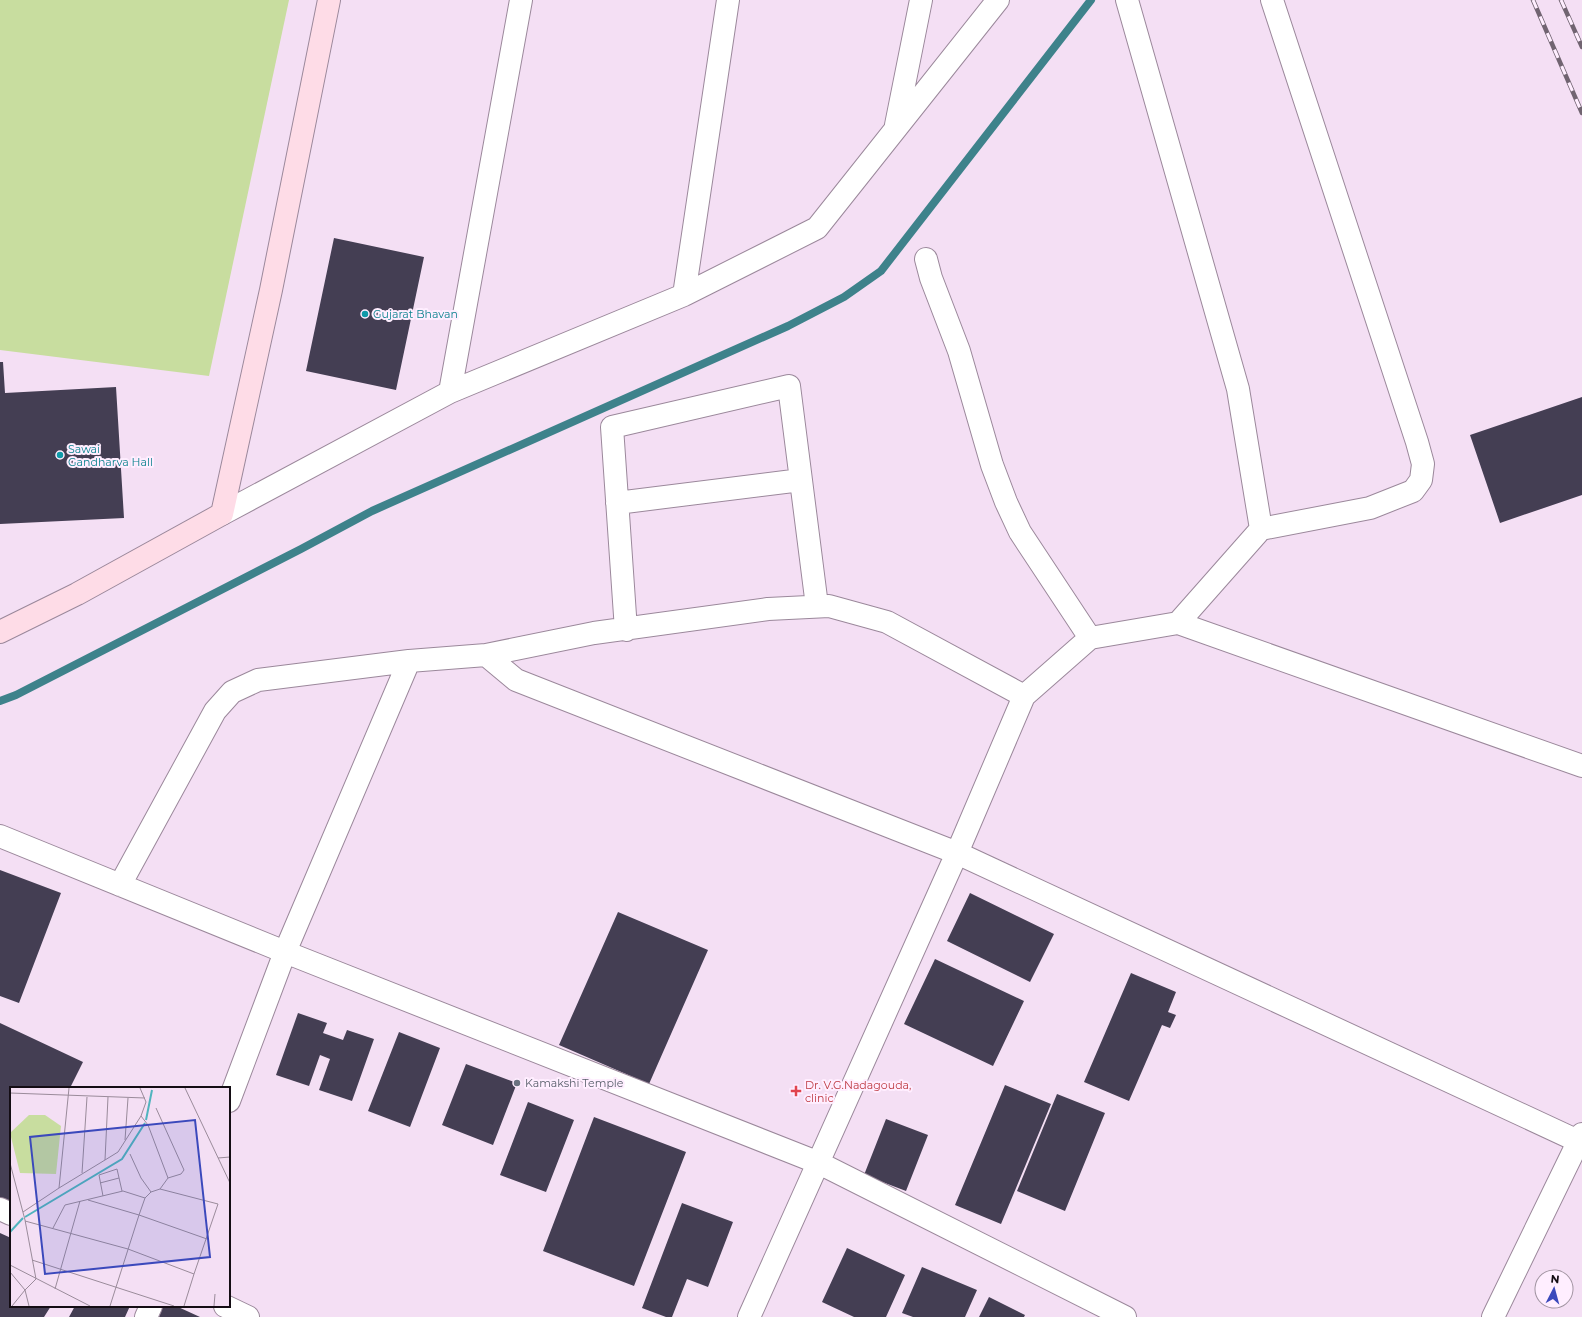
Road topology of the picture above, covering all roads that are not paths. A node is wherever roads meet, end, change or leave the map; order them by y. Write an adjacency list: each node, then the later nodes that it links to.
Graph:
1 (329, 0): 14 (street)
2 (521, 0): 11 (street)
3 (728, 0): 10 (street)
4 (921, 0): 8 (street)
5 (998, 0): 8 (street)
6 (1127, 0): 15 (street)
7 (1272, 0): 15 (street)
8 (895, 128): 10 (street)
9 (926, 259): 20 (street)
10 (684, 295): 11 (street)
11 (450, 392): 14 (street)
12 (801, 480): 13 (street); 13 (street); 16 (street)
13 (617, 503): 18 (street)
14 (222, 514): 19 (street)
15 (1261, 529): 17 (street)
16 (817, 606): 18 (street); 23 (street)
17 (1178, 623): 20 (street); 24 (street)
18 (626, 630): 21 (street)
19 (0, 632)
20 (1090, 638): 23 (street)
21 (486, 655): 22 (street); 26 (street)
22 (409, 662): 27 (street); 28 (street)
23 (1024, 696): 26 (street)
24 (1582, 766)
25 (0, 836): 27 (street)
26 (957, 853): 30 (street); 31 (street)
27 (120, 885): 28 (street)
28 (285, 952): 29 (street); 31 (street)
29 (230, 1098)
30 (1580, 1138): 40 (street)
31 (819, 1163): 38 (street); 39 (street)
32 (0, 1209): 33 (street)
33 (10, 1214)
34 (151, 1307): 36 (street)
35 (227, 1307): 37 (street)
36 (146, 1317)
37 (248, 1317)
38 (749, 1317)
39 (1126, 1317)
40 (1493, 1317)

